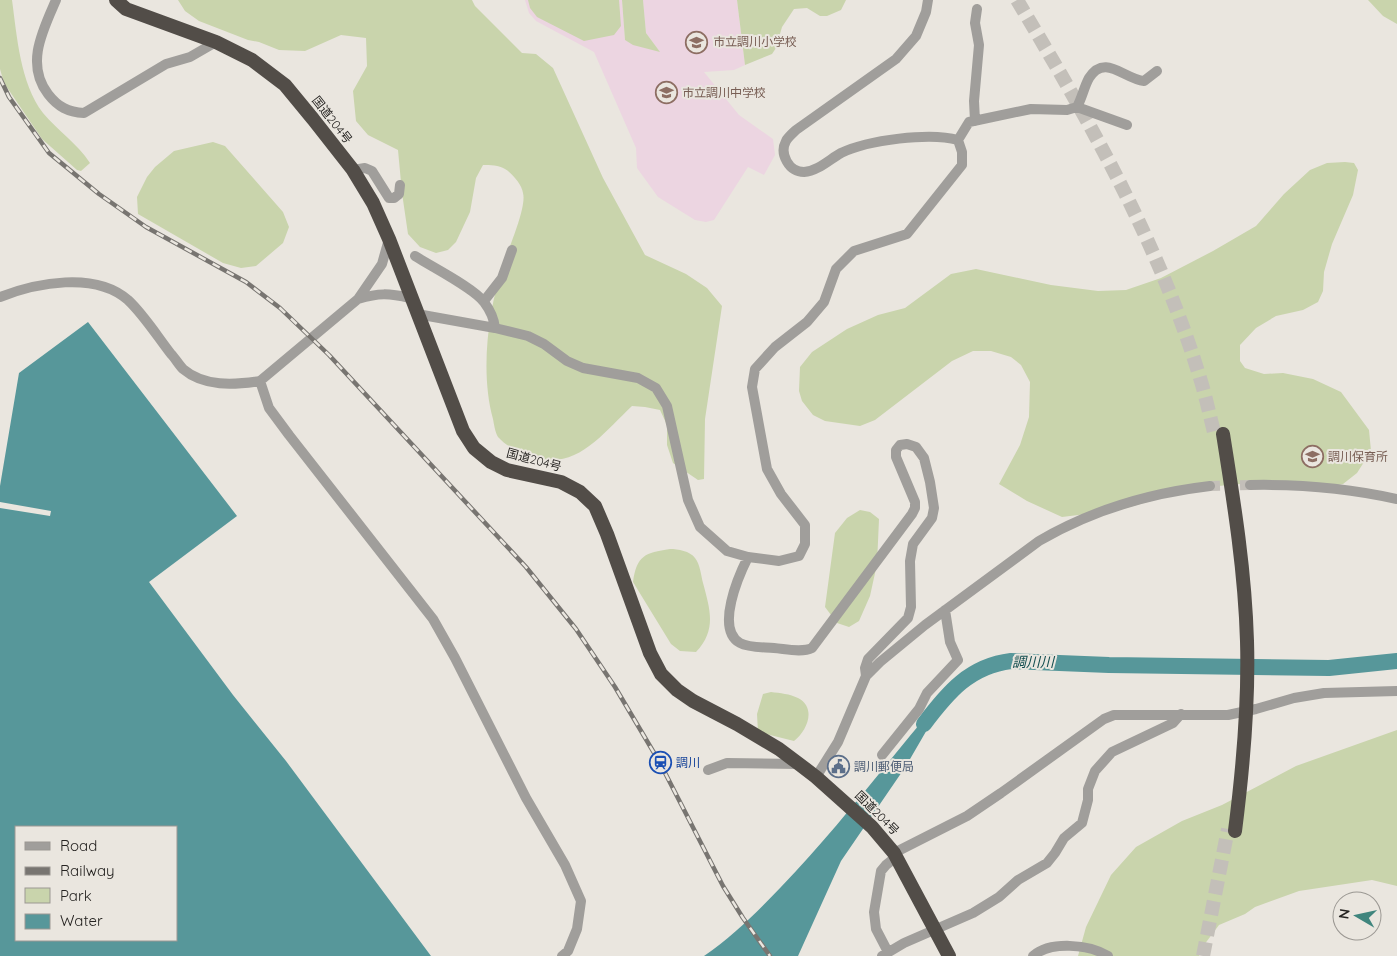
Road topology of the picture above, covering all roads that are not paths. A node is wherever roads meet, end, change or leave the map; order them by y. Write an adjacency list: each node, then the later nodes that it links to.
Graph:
1 (56, 0): 5 (street)
2 (116, 0): 5 (highway, 国道204号)
3 (928, 0): 10 (street)
4 (977, 9): 8 (street)
5 (216, 42): 11 (highway, 国道204号)
6 (1157, 71): 7 (street)
7 (1077, 107): 8 (street); 9 (street)
8 (976, 121): 10 (street)
9 (1127, 125)
10 (958, 140): 27 (street)
11 (353, 170): 12 (street); 13 (highway, 国道204号)
12 (400, 185)
13 (389, 239): 17 (highway, 国道204号); 18 (street)
14 (512, 250): 19 (street)
15 (416, 256): 19 (street)
16 (0, 298): 22 (street)
17 (410, 298): 18 (street); 20 (highway, 国道204号)
18 (358, 299): 22 (street)
19 (484, 301): 21 (street)
20 (417, 314): 21 (street); 33 (highway, 国道204号)
21 (495, 328): 27 (street)
22 (260, 381): 40 (street)
23 (1219, 435): 36 (highway)
24 (1250, 485): 26 (street)
25 (1210, 486): 28 (street)
26 (1397, 499)
27 (748, 557): 29 (street)
28 (945, 610): 29 (street); 32 (street)
29 (866, 676): 35 (street)
30 (1397, 691): 31 (street)
31 (1181, 714): 37 (street); 38 (street)
32 (882, 754)
33 (799, 764): 34 (street); 35 (highway, 国道204号)
34 (708, 770)
35 (816, 776): 37 (highway, 国道204号)
36 (1231, 830)
37 (895, 855): 38 (highway, 国道204号); 39 (street)
38 (936, 930): 39 (street); 41 (highway, 国道204号)
39 (885, 954)
40 (562, 956)
41 (949, 956)
42 (1033, 956): 43 (street)
43 (1108, 956)

